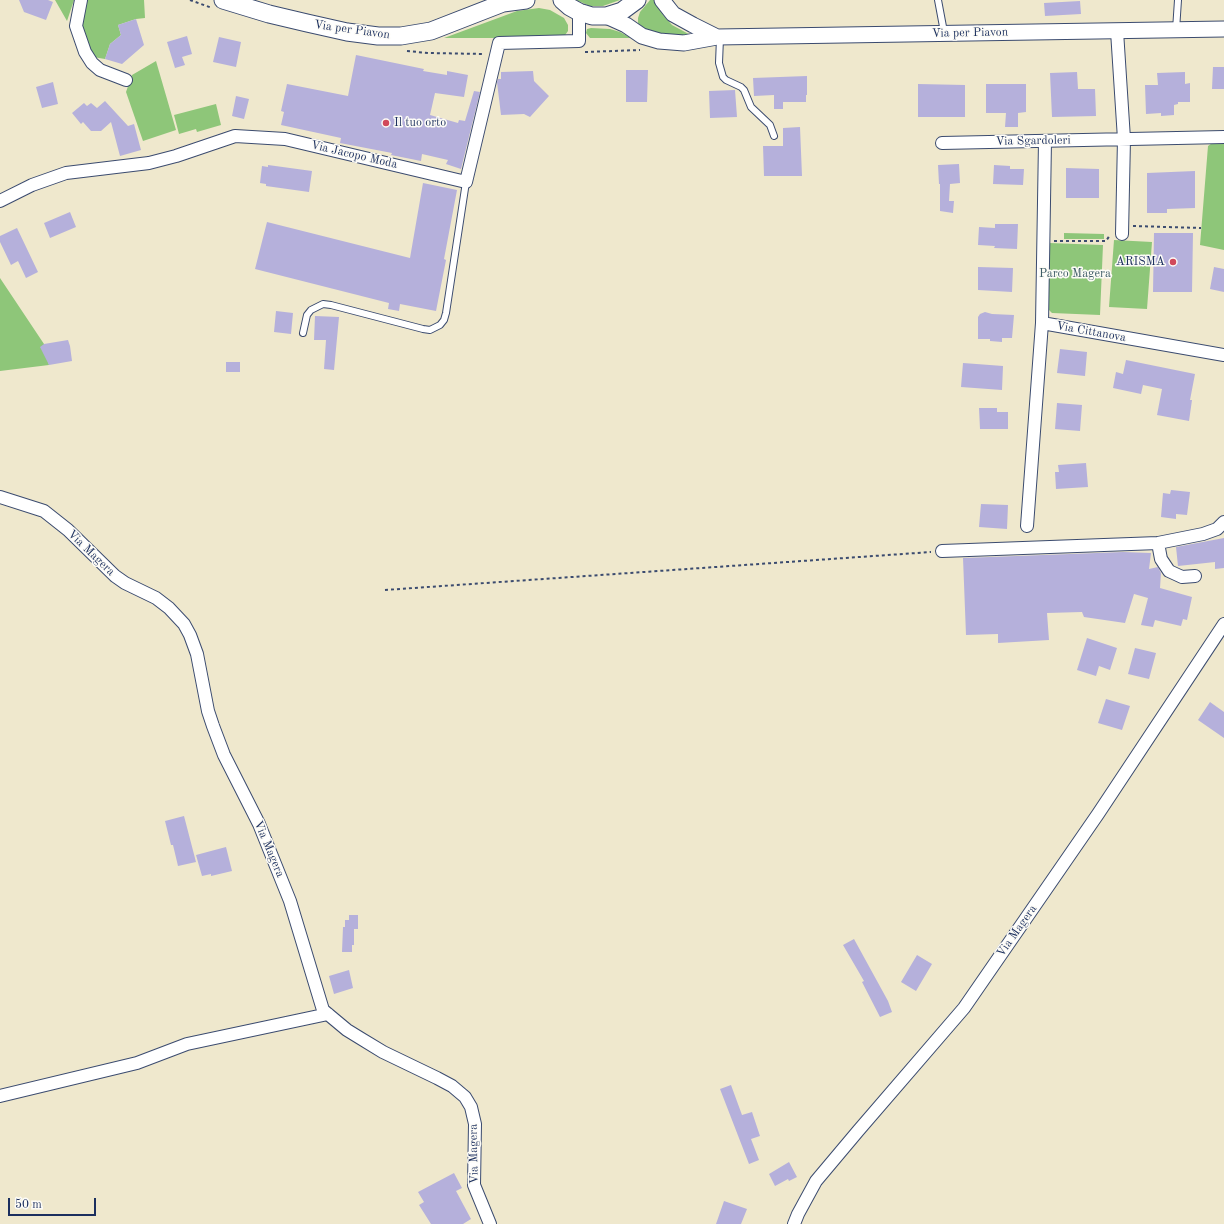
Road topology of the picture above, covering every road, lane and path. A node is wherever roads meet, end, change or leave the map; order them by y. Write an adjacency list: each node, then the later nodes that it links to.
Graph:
1 (81, 0): 17 (street)
2 (224, 0): 9 (main road, Via per Piavon)
3 (526, 0): 9 (main road, Via per Piavon)
4 (558, 0): 10 (main road)
5 (637, 0): 11 (main road)
6 (662, 0): 16 (street, Via per Piavon)
7 (938, 0): 15 (lane)
8 (1178, 0): 13 (lane)
9 (504, 1)
10 (579, 12): 11 (main road); 23 (street)
11 (606, 16): 16 (street, Via per Piavon)
12 (1224, 29): 13 (street, Via per Piavon)
13 (1176, 30): 14 (street, Via per Piavon)
14 (1117, 31): 15 (street, Via per Piavon); 20 (street)
15 (944, 34): 16 (street, Via per Piavon)
16 (718, 38): 18 (lane)
17 (126, 80)
18 (774, 136)
19 (1224, 137): 20 (street, Via Sgardoleri)
20 (1124, 139): 21 (street, Via Sgardoleri); 26 (street)
21 (1045, 141): 22 (street, Via Sgardoleri); 27 (street, Via Cittanova)
22 (942, 143)
23 (466, 182): 24 (street, Via Jacopo Moda); 29 (lane)
24 (0, 201)
25 (1201, 228): 26 (path)
26 (1122, 234): 27 (path)
27 (1043, 241): 28 (street, Via Cittanova)
28 (1042, 323): 30 (street, Via Cittanova); 33 (street)
29 (303, 333)
30 (1224, 355)
31 (0, 497): 39 (street, Via Magera)
32 (1224, 522): 34 (street)
33 (1027, 526)
34 (1158, 543): 35 (street); 36 (street)
35 (942, 551): 37 (path)
36 (1195, 576)
37 (385, 590)
38 (1224, 624): 42 (street, Via Magera)
39 (328, 1014): 40 (street); 41 (street, Via Magera)
40 (0, 1096)
41 (490, 1224)
42 (794, 1224)

